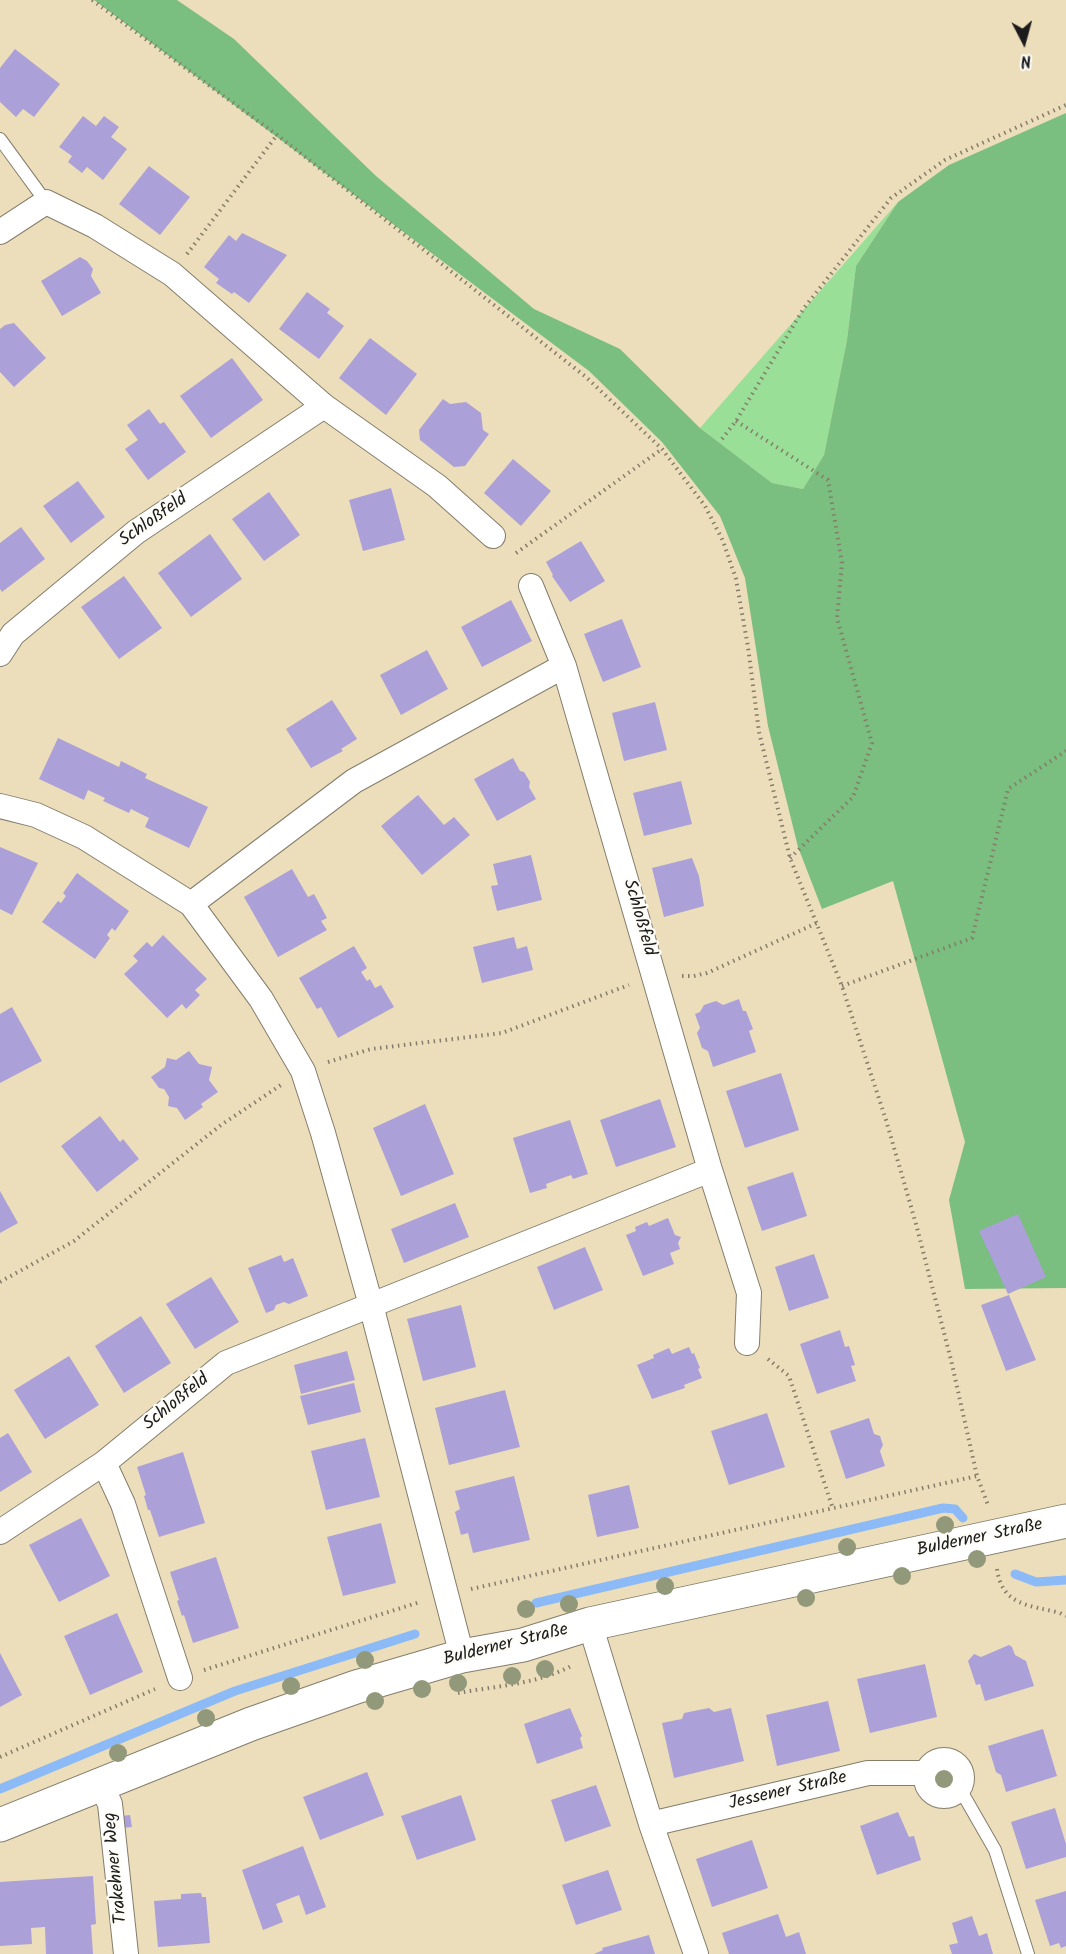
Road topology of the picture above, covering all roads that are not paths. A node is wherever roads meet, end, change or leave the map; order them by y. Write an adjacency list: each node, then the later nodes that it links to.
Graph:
1 (0, 139): 2 (lane)
2 (46, 202): 3 (street); 4 (street)
3 (0, 232)
4 (324, 406): 5 (street); 7 (street, Schloßfeld)
5 (493, 536)
6 (531, 586): 8 (street, Schloßfeld)
7 (0, 654)
8 (564, 666): 10 (street); 11 (street, Schloßfeld)
9 (0, 806): 10 (street)
10 (191, 904): 12 (street)
11 (710, 1170): 12 (street, Schloßfeld); 13 (street, Schloßfeld)
12 (371, 1305): 14 (street, Schloßfeld); 18 (street)
13 (747, 1343)
14 (104, 1463): 16 (street, Schloßfeld); 19 (street)
15 (1066, 1521): 17 (street, Bulderner Straße)
16 (0, 1532)
17 (590, 1624): 18 (street, Bulderner Straße); 22 (street)
18 (462, 1656): 20 (street, Bulderner Straße)
19 (180, 1678)
20 (100, 1783): 23 (street, Bulderner Straße); 24 (street, Trakehner Weg)
21 (960, 1789): 22 (street, Jessener Straße); 26 (lane, Jessener Straße)
22 (651, 1824): 25 (street)
23 (0, 1825)
24 (126, 1954)
25 (696, 1954)
26 (1028, 1954)

